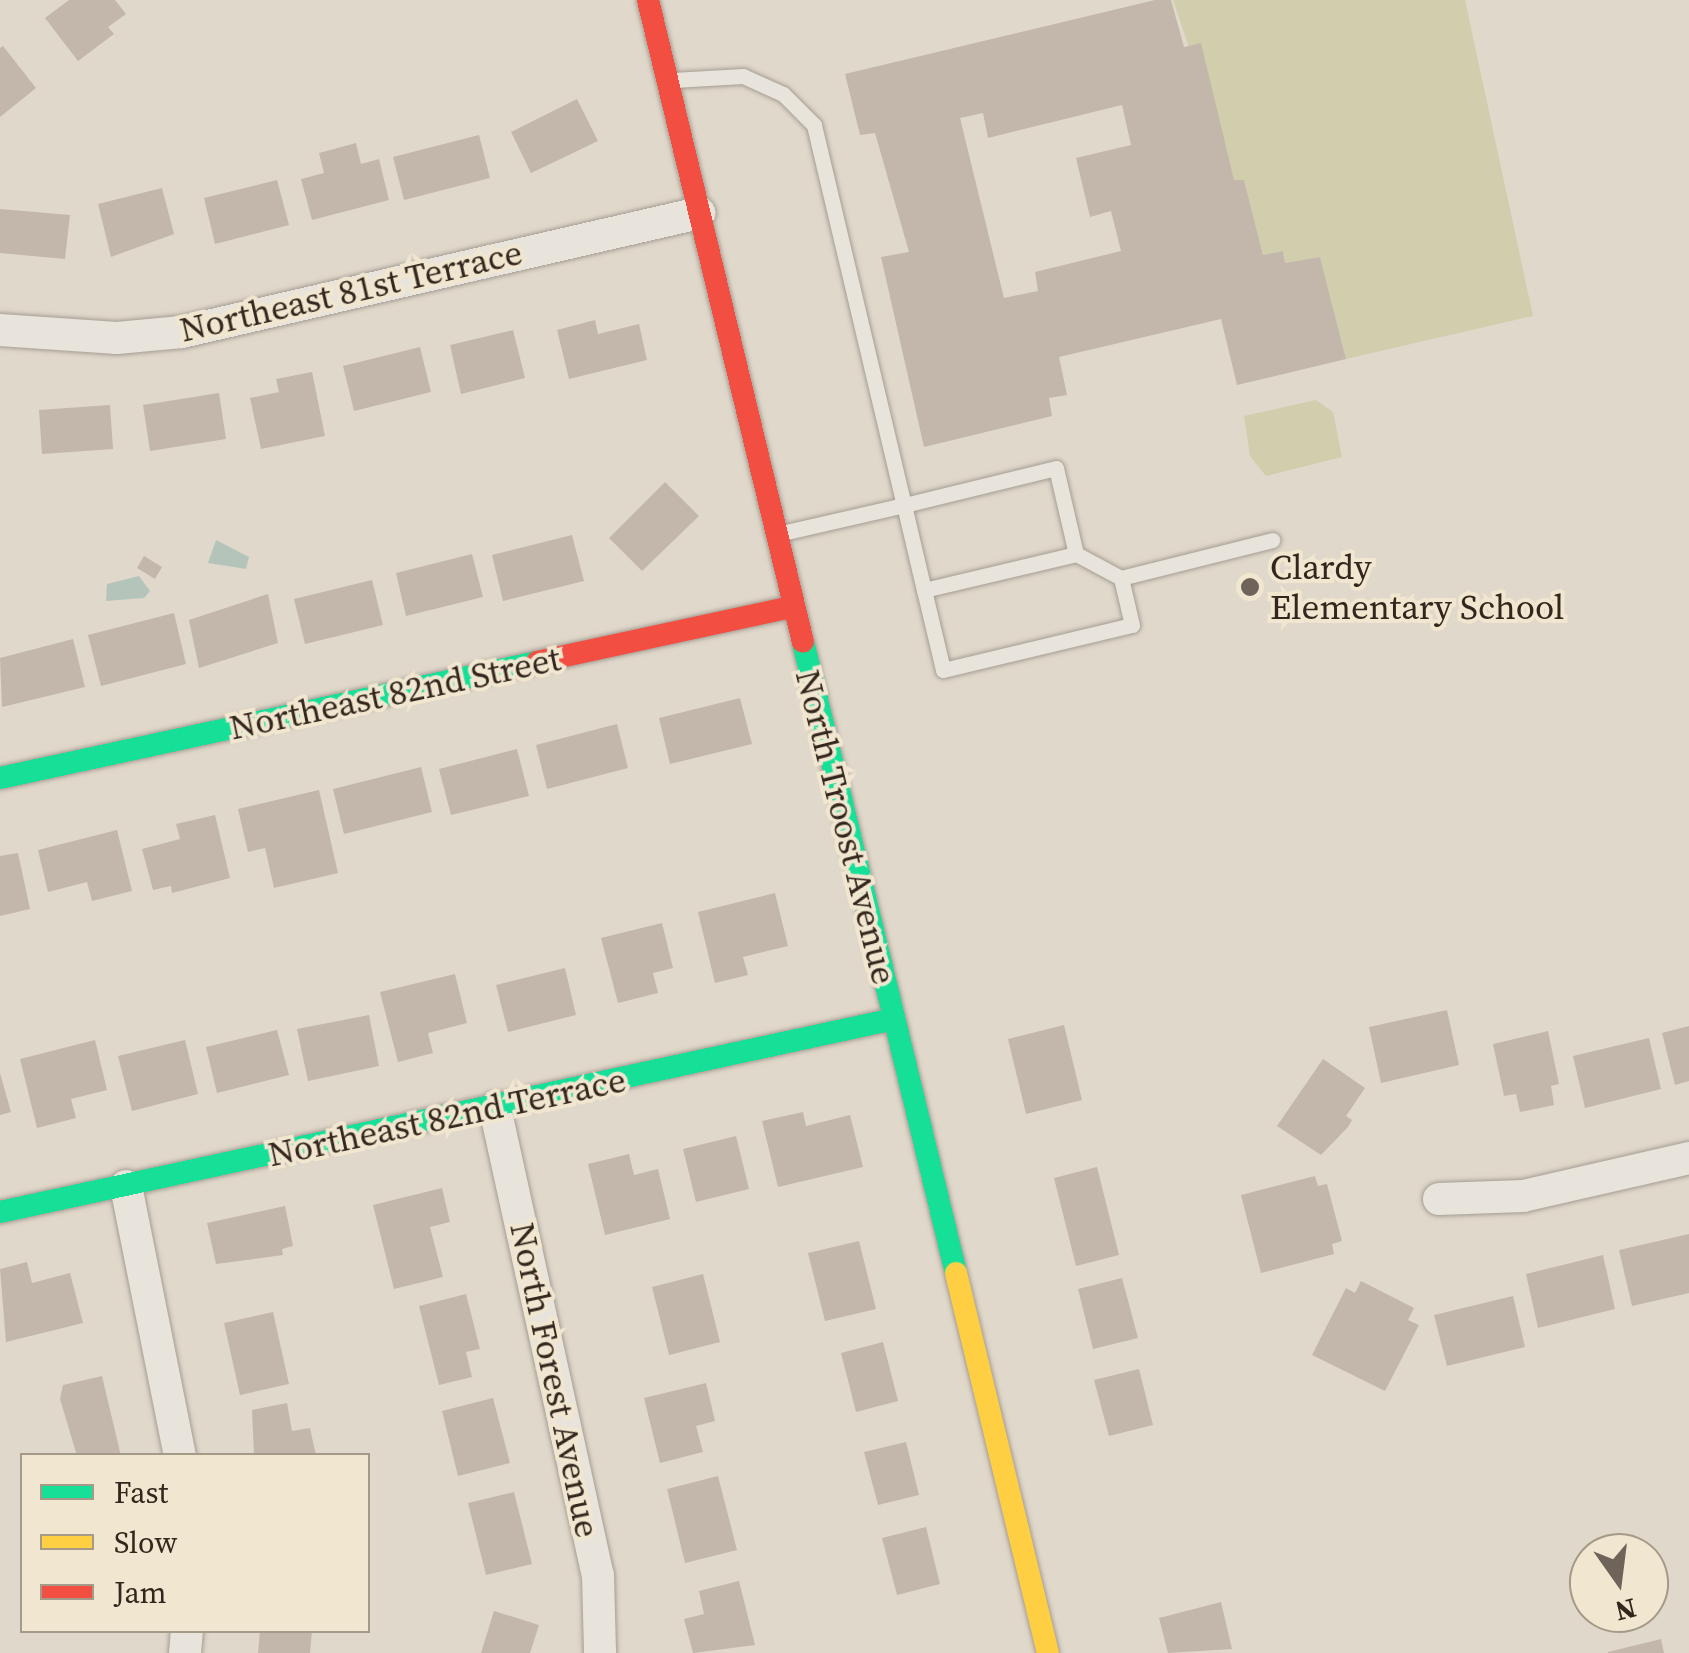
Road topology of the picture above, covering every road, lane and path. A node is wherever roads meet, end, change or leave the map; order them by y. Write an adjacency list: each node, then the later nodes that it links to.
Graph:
1 (648, 0): 2 (street, North Troost Avenue)
2 (667, 81): 3 (street, North Troost Avenue); 5 (lane)
3 (699, 214): 4 (street, Northeast 81st Terrace); 6 (street, North Troost Avenue)
4 (0, 330)
5 (904, 504): 6 (lane); 8 (lane); 10 (lane)
6 (773, 535): 11 (street, North Troost Avenue)
7 (1272, 540): 9 (lane)
8 (1076, 554): 9 (lane); 10 (lane)
9 (1120, 578): 10 (lane)
10 (924, 590)
11 (791, 607): 12 (street, Northeast 82nd Street); 13 (street, North Troost Avenue)
12 (0, 778)
13 (894, 1019): 14 (street, Northeast 82nd Terrace); 21 (street, North Troost Avenue)
14 (495, 1108): 16 (street, Northeast 82nd Terrace); 20 (street, North Forest Avenue)
15 (1689, 1158): 17 (street)
16 (126, 1186): 18 (street, Northeast 82nd Terrace); 19 (street)
17 (1438, 1199)
18 (0, 1212)
19 (179, 1453)
20 (600, 1653)
21 (1048, 1653)

